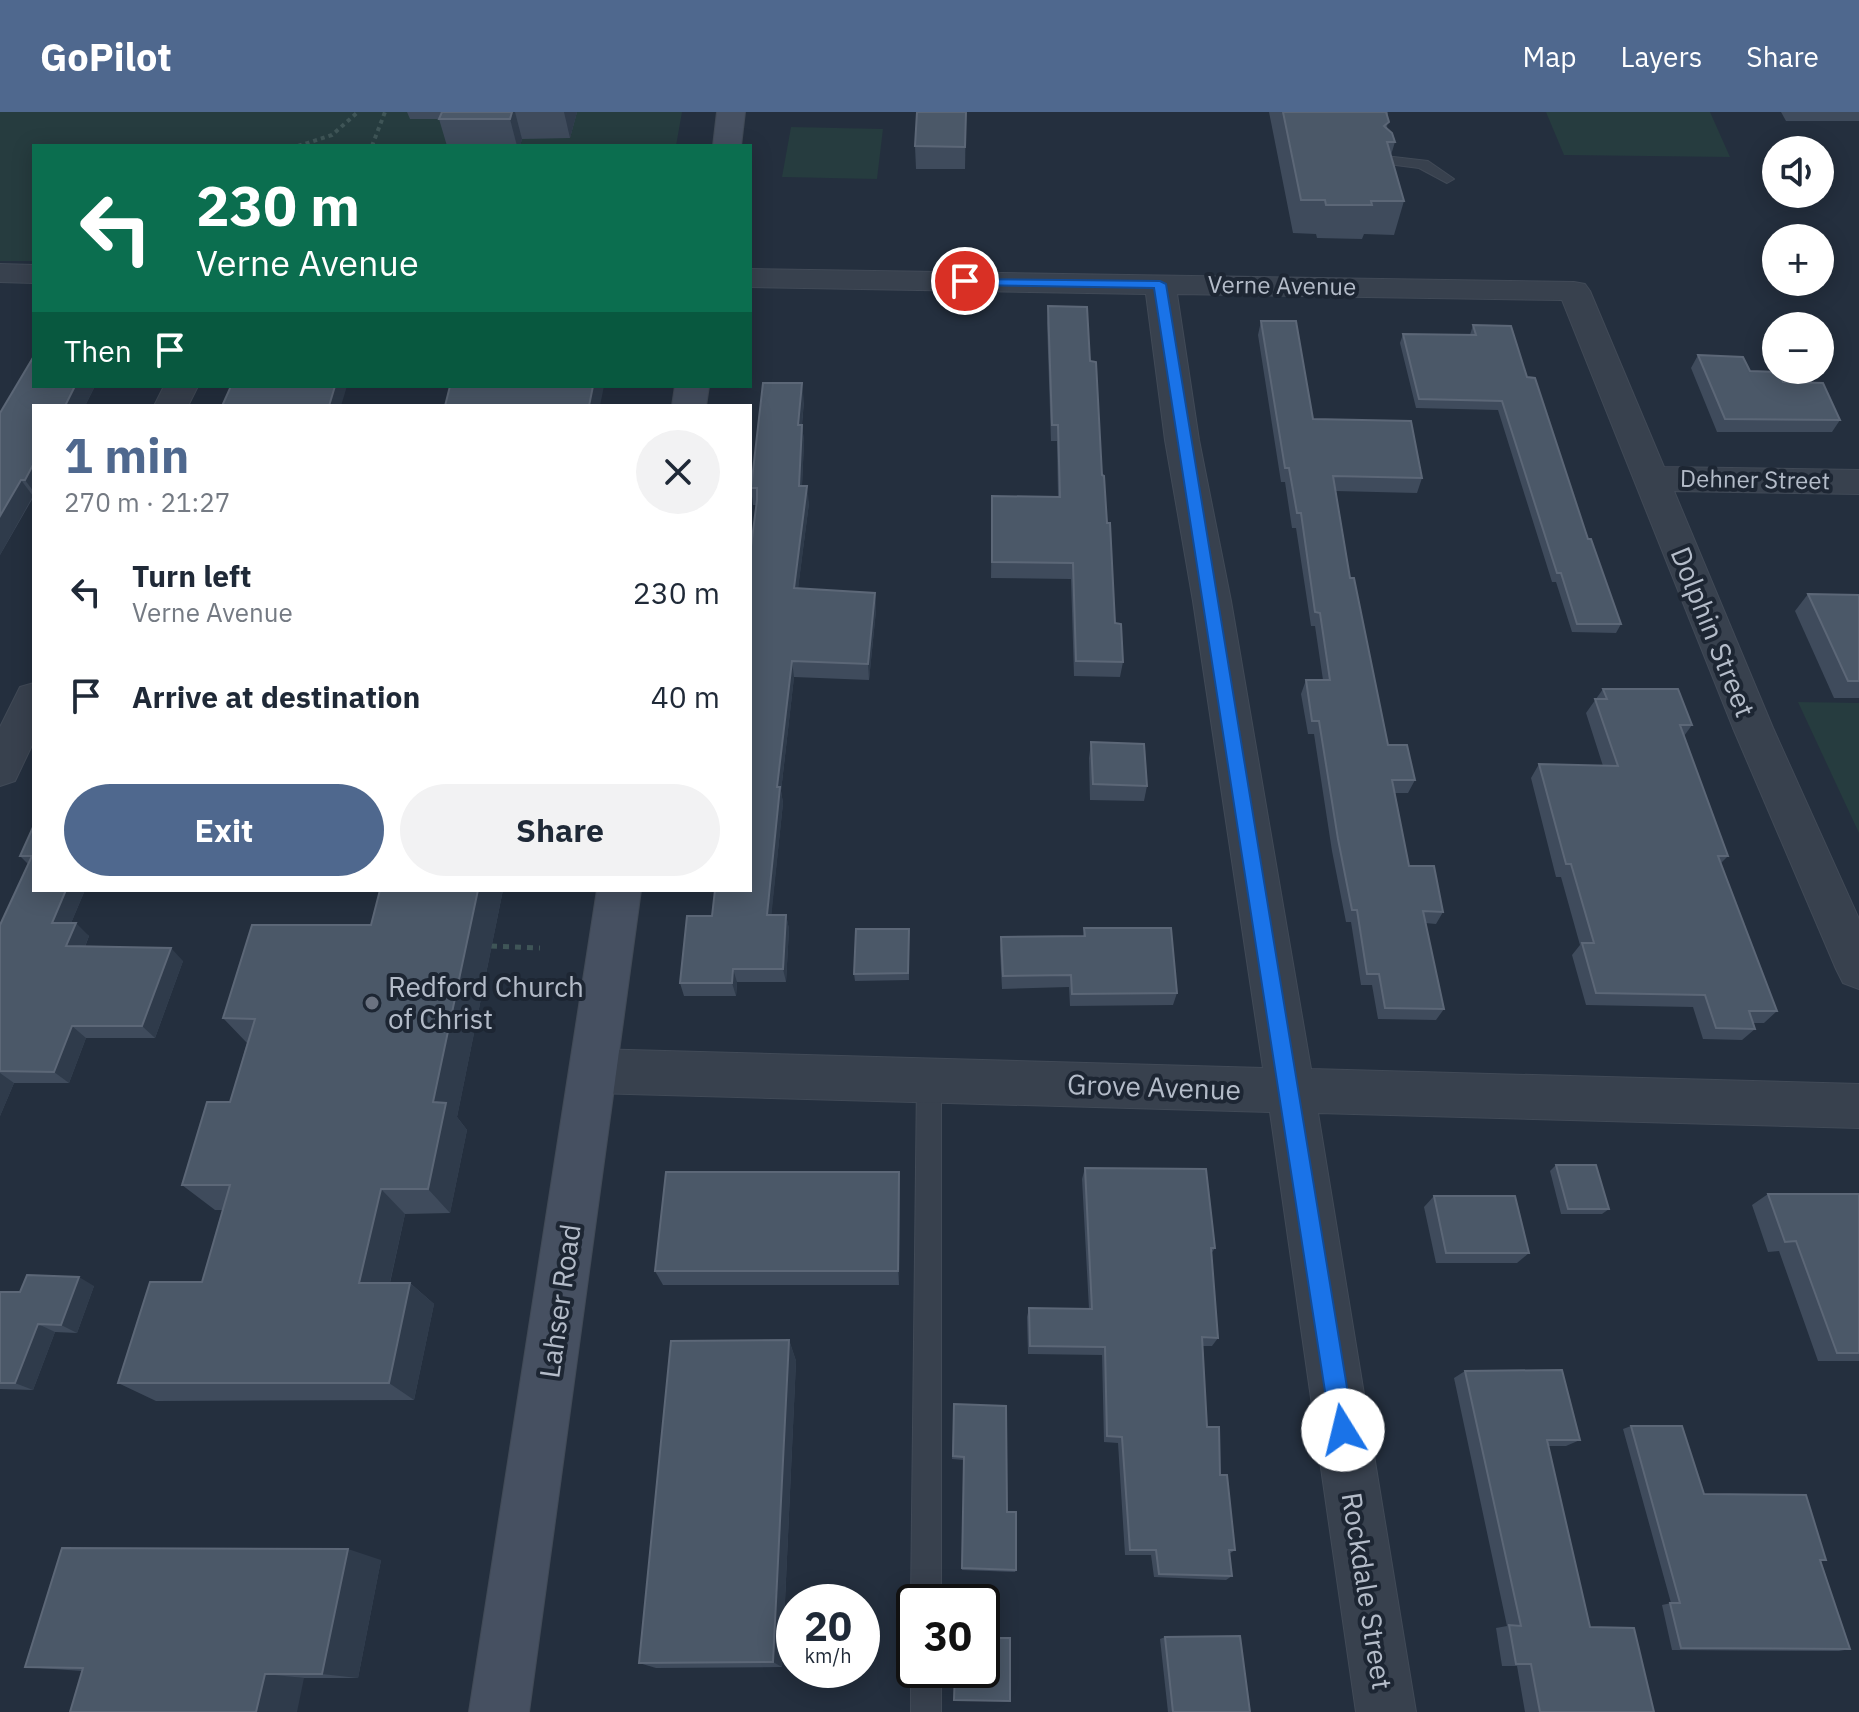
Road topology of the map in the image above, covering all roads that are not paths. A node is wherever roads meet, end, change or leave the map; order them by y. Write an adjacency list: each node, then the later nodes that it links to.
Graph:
1 (731, 112): 2 (main road)
2 (727, 144)
3 (1385, 160): 4 (lane)
4 (1447, 179)
5 (0, 273): 6 (street)
6 (32, 274)
7 (752, 278): 8 (street, Verne Avenue)
8 (1160, 284): 9 (street, Verne Avenue); 18 (street, Rockdale Street)
9 (1574, 291): 10 (street, Dolphin Street)
10 (1651, 479): 11 (street, Dehner Street); 15 (street, Dolphin Street)
11 (1859, 482)
12 (32, 702): 13 (street)
13 (0, 770)
14 (619, 892): 16 (main road, Lahser Road)
15 (1859, 969)
16 (593, 1071): 17 (street, Grove Avenue); 22 (main road, Lahser Road)
17 (929, 1081): 18 (street, Grove Avenue); 20 (lane)
18 (1290, 1091): 19 (street, Grove Avenue); 24 (street, Rockdale Street)
19 (1859, 1106)
20 (926, 1584)
21 (926, 1688): 23 (lane)
22 (499, 1712)
23 (926, 1712)
24 (1386, 1712)

